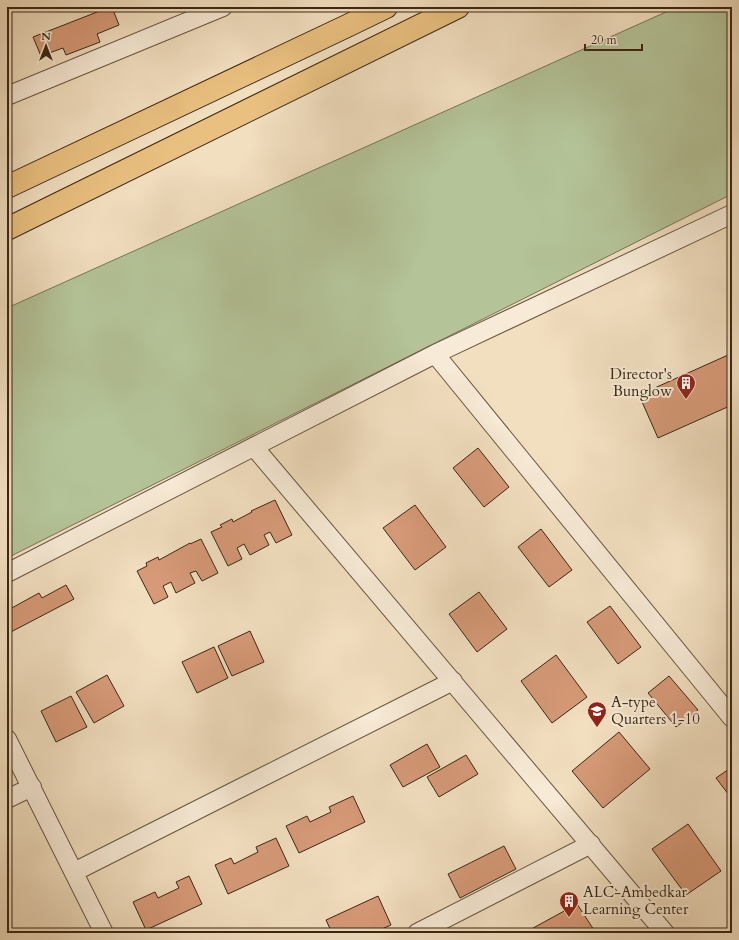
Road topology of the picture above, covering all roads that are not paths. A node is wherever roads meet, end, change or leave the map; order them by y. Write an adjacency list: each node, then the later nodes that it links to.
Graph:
1 (224, 7): 4 (street)
2 (386, 7): 5 (main road)
3 (458, 7): 7 (main road)
4 (7, 96)
5 (7, 187)
6 (732, 214): 8 (street)
7 (7, 230)
8 (435, 354): 9 (street); 12 (street)
9 (254, 447): 10 (street); 11 (street)
10 (7, 573)
11 (452, 681): 16 (street); 17 (street)
12 (732, 718)
13 (7, 739): 14 (street)
14 (32, 787): 15 (street); 17 (street)
15 (7, 799)
16 (591, 844): 19 (street); 20 (street)
17 (74, 872): 18 (street)
18 (104, 933)
19 (418, 933)
20 (665, 933)

